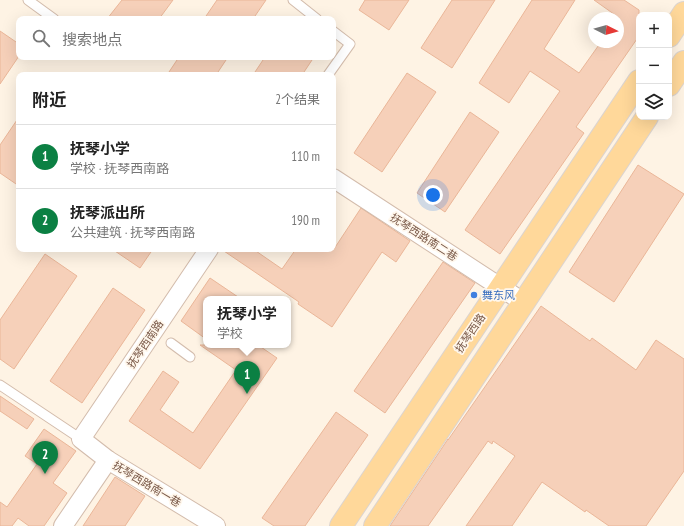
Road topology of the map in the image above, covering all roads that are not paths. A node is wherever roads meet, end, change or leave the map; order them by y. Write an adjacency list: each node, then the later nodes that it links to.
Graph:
1 (28, 0): 4 (lane)
2 (293, 0): 5 (lane)
3 (684, 13): 6 (main road)
4 (50, 16)
5 (314, 16)
6 (672, 31)
7 (336, 33): 9 (lane)
8 (684, 62): 11 (main road)
9 (330, 72)
10 (637, 84): 15 (main road, 抚琴西路)
11 (670, 84)
12 (645, 120): 24 (main road)
13 (336, 180): 15 (street, 抚琴西路南二巷)
14 (207, 252): 19 (street, 抚琴西南路)
15 (508, 292): 23 (main road, 抚琴西路)
16 (171, 343): 17 (lane)
17 (190, 357)
18 (0, 385): 19 (lane)
19 (81, 439): 20 (street, 抚琴西路南一巷)
20 (108, 460): 21 (street); 22 (street, 抚琴西路南一巷)
21 (63, 526)
22 (216, 526)
23 (341, 526)
24 (375, 526)

